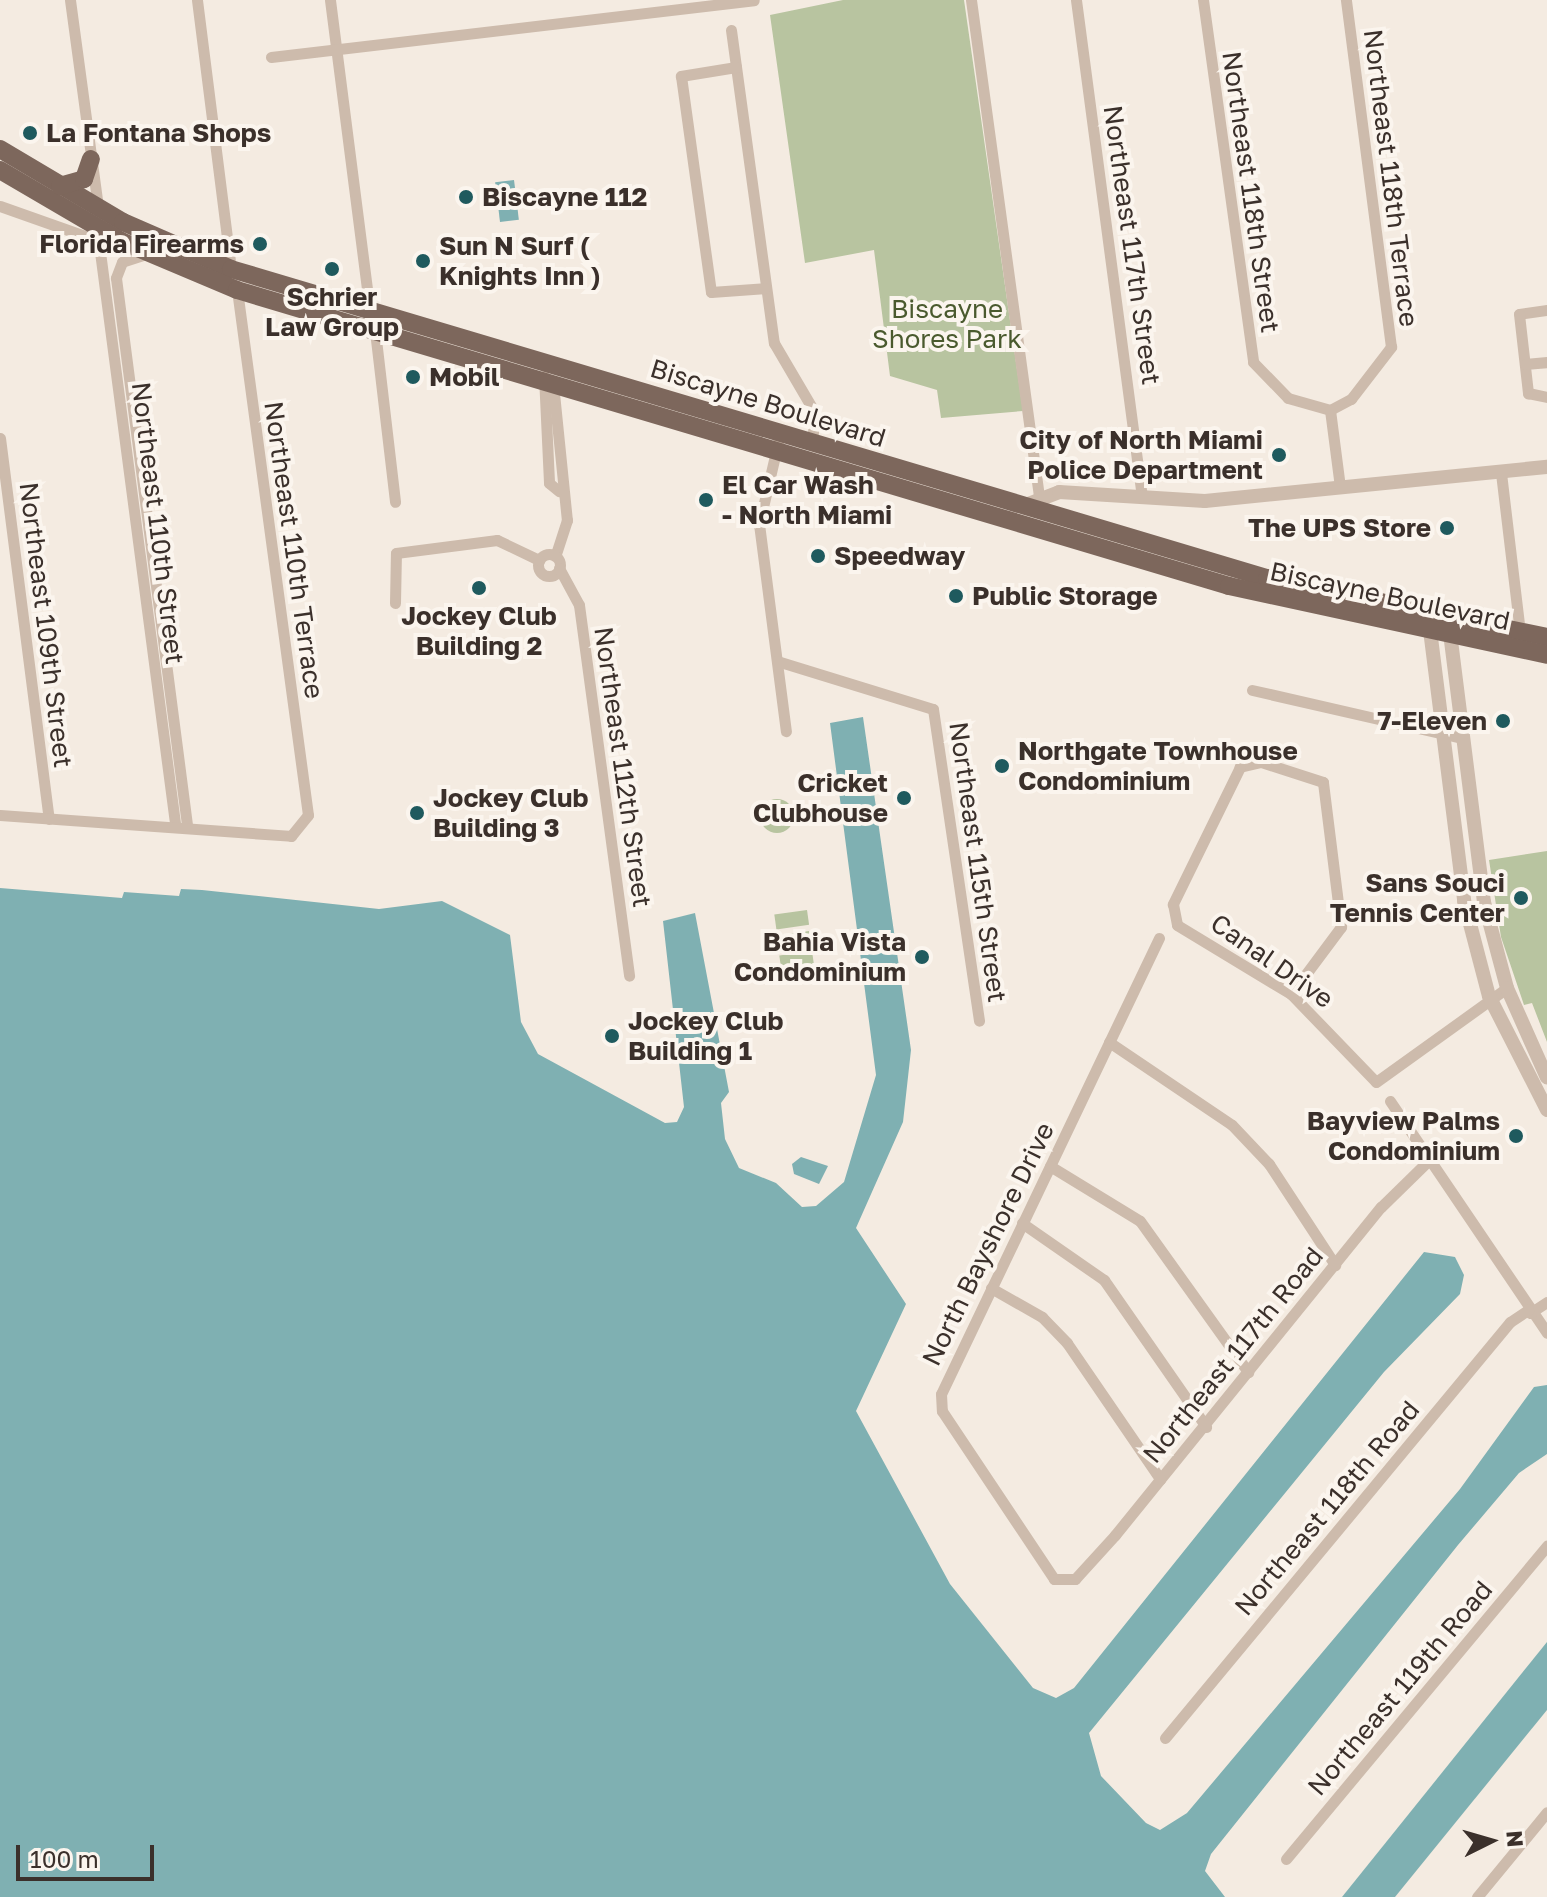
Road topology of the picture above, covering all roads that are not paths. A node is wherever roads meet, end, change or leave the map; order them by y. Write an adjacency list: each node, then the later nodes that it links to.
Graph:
1 (70, 0): 14 (street)
2 (197, 0): 21 (street)
3 (330, 0): 10 (street)
4 (971, 0): 41 (street)
5 (1076, 0): 42 (street, Northeast 117th Street)
6 (1203, 0): 31 (street, Northeast 118th Street)
7 (1346, 0): 31 (street, Northeast 118th Terrace)
8 (746, 1): 10 (street)
9 (731, 30): 12 (street)
10 (337, 48): 11 (street); 25 (street)
11 (271, 57)
12 (736, 67): 22 (street); 22 (street)
13 (0, 149): 16 (main road, Biscayne Boulevard)
14 (91, 159): 16 (main road); 18 (street)
15 (0, 170): 19 (main road, Biscayne Boulevard)
16 (60, 186): 18 (main road, Biscayne Boulevard)
17 (0, 206): 19 (street)
18 (98, 208): 21 (main road, Biscayne Boulevard)
19 (98, 235): 20 (main road, Biscayne Boulevard); 61 (street, Northeast 110th Street)
20 (146, 254): 23 (main road, Biscayne Boulevard); 61 (street, Northeast 110th Street)
21 (231, 269): 25 (main road, Biscayne Boulevard)
22 (765, 288): 34 (street)
23 (237, 290): 26 (main road, Biscayne Boulevard); 61 (street, Northeast 110th Terrace)
24 (1547, 310): 28 (street)
25 (370, 311): 29 (main road, Biscayne Boulevard)
26 (375, 331): 29 (main road, Biscayne Boulevard); 43 (street)
27 (1547, 362): 28 (street)
28 (1525, 364): 30 (street)
29 (544, 373): 33 (main road, Biscayne Boulevard); 35 (street); 36 (street)
30 (1547, 397)
31 (1330, 410): 39 (street)
32 (0, 438): 60 (street, Northeast 109th Street)
33 (778, 443): 34 (main road, Biscayne Boulevard); 45 (main road, Biscayne Boulevard); 54 (street)
34 (812, 443): 44 (main road, Biscayne Boulevard)
35 (561, 457): 36 (street); 40 (street)
36 (547, 458): 40 (street)
37 (1547, 467): 38 (street)
38 (1501, 473): 39 (street); 51 (street)
39 (1340, 487): 42 (street)
40 (559, 491): 46 (street)
41 (1039, 495): 42 (street); 44 (street)
42 (1142, 497)
43 (395, 502)
44 (1023, 506): 45 (main road); 50 (main road, Biscayne Boulevard)
45 (997, 517): 50 (main road, Biscayne Boulevard)
46 (555, 556): 47 (street); 48 (street, Northeast 112th Street)
47 (539, 560): 48 (street); 49 (street)
48 (559, 568): 63 (street, Northeast 112th Street)
49 (395, 603)
50 (1439, 626): 51 (main road, Biscayne Boulevard); 53 (main road, Biscayne Boulevard); 57 (street); 58 (street)
51 (1520, 632): 52 (main road, Biscayne Boulevard)
52 (1547, 637)
53 (1547, 655)
54 (777, 661): 56 (street); 67 (street, Northeast 115th Street)
55 (1252, 690): 57 (street)
56 (786, 731)
57 (1442, 735): 58 (street); 66 (street)
58 (1462, 738): 64 (street)
59 (0, 815): 60 (street)
60 (49, 819): 61 (street)
61 (181, 824)
62 (1159, 938): 68 (street, North Bayshore Drive)
63 (629, 976)
64 (1507, 988): 66 (street); 69 (street)
65 (1291, 994): 65 (street, Canal Drive); 66 (street, Canal Drive)
66 (1489, 996): 70 (street)
67 (979, 1021)
68 (1109, 1042): 73 (street, North Bayshore Drive); 75 (street)
69 (1547, 1078)
70 (1544, 1100)
71 (1390, 1101): 72 (street)
72 (1427, 1162): 75 (street, Northeast 117th Road); 78 (street)
73 (1050, 1166): 74 (street, North Bayshore Drive); 80 (street)
74 (1022, 1223): 76 (street, North Bayshore Drive); 81 (street)
75 (1335, 1265): 80 (street, Northeast 117th Road)
76 (991, 1288): 82 (street); 84 (street, North Bayshore Drive)
77 (1547, 1302): 78 (street, Northeast 118th Road)
78 (1529, 1312): 79 (street); 85 (street, Northeast 118th Road)
79 (1547, 1333)
80 (1248, 1372): 81 (street, Northeast 117th Road)
81 (1206, 1427): 82 (street, Northeast 117th Road)
82 (1160, 1479): 84 (street, Northeast 117th Road)
83 (1547, 1546): 87 (street, Northeast 119th Road)
84 (1075, 1579)
85 (1165, 1738)
86 (1547, 1812): 88 (street)
87 (1286, 1859)
88 (1477, 1897)

